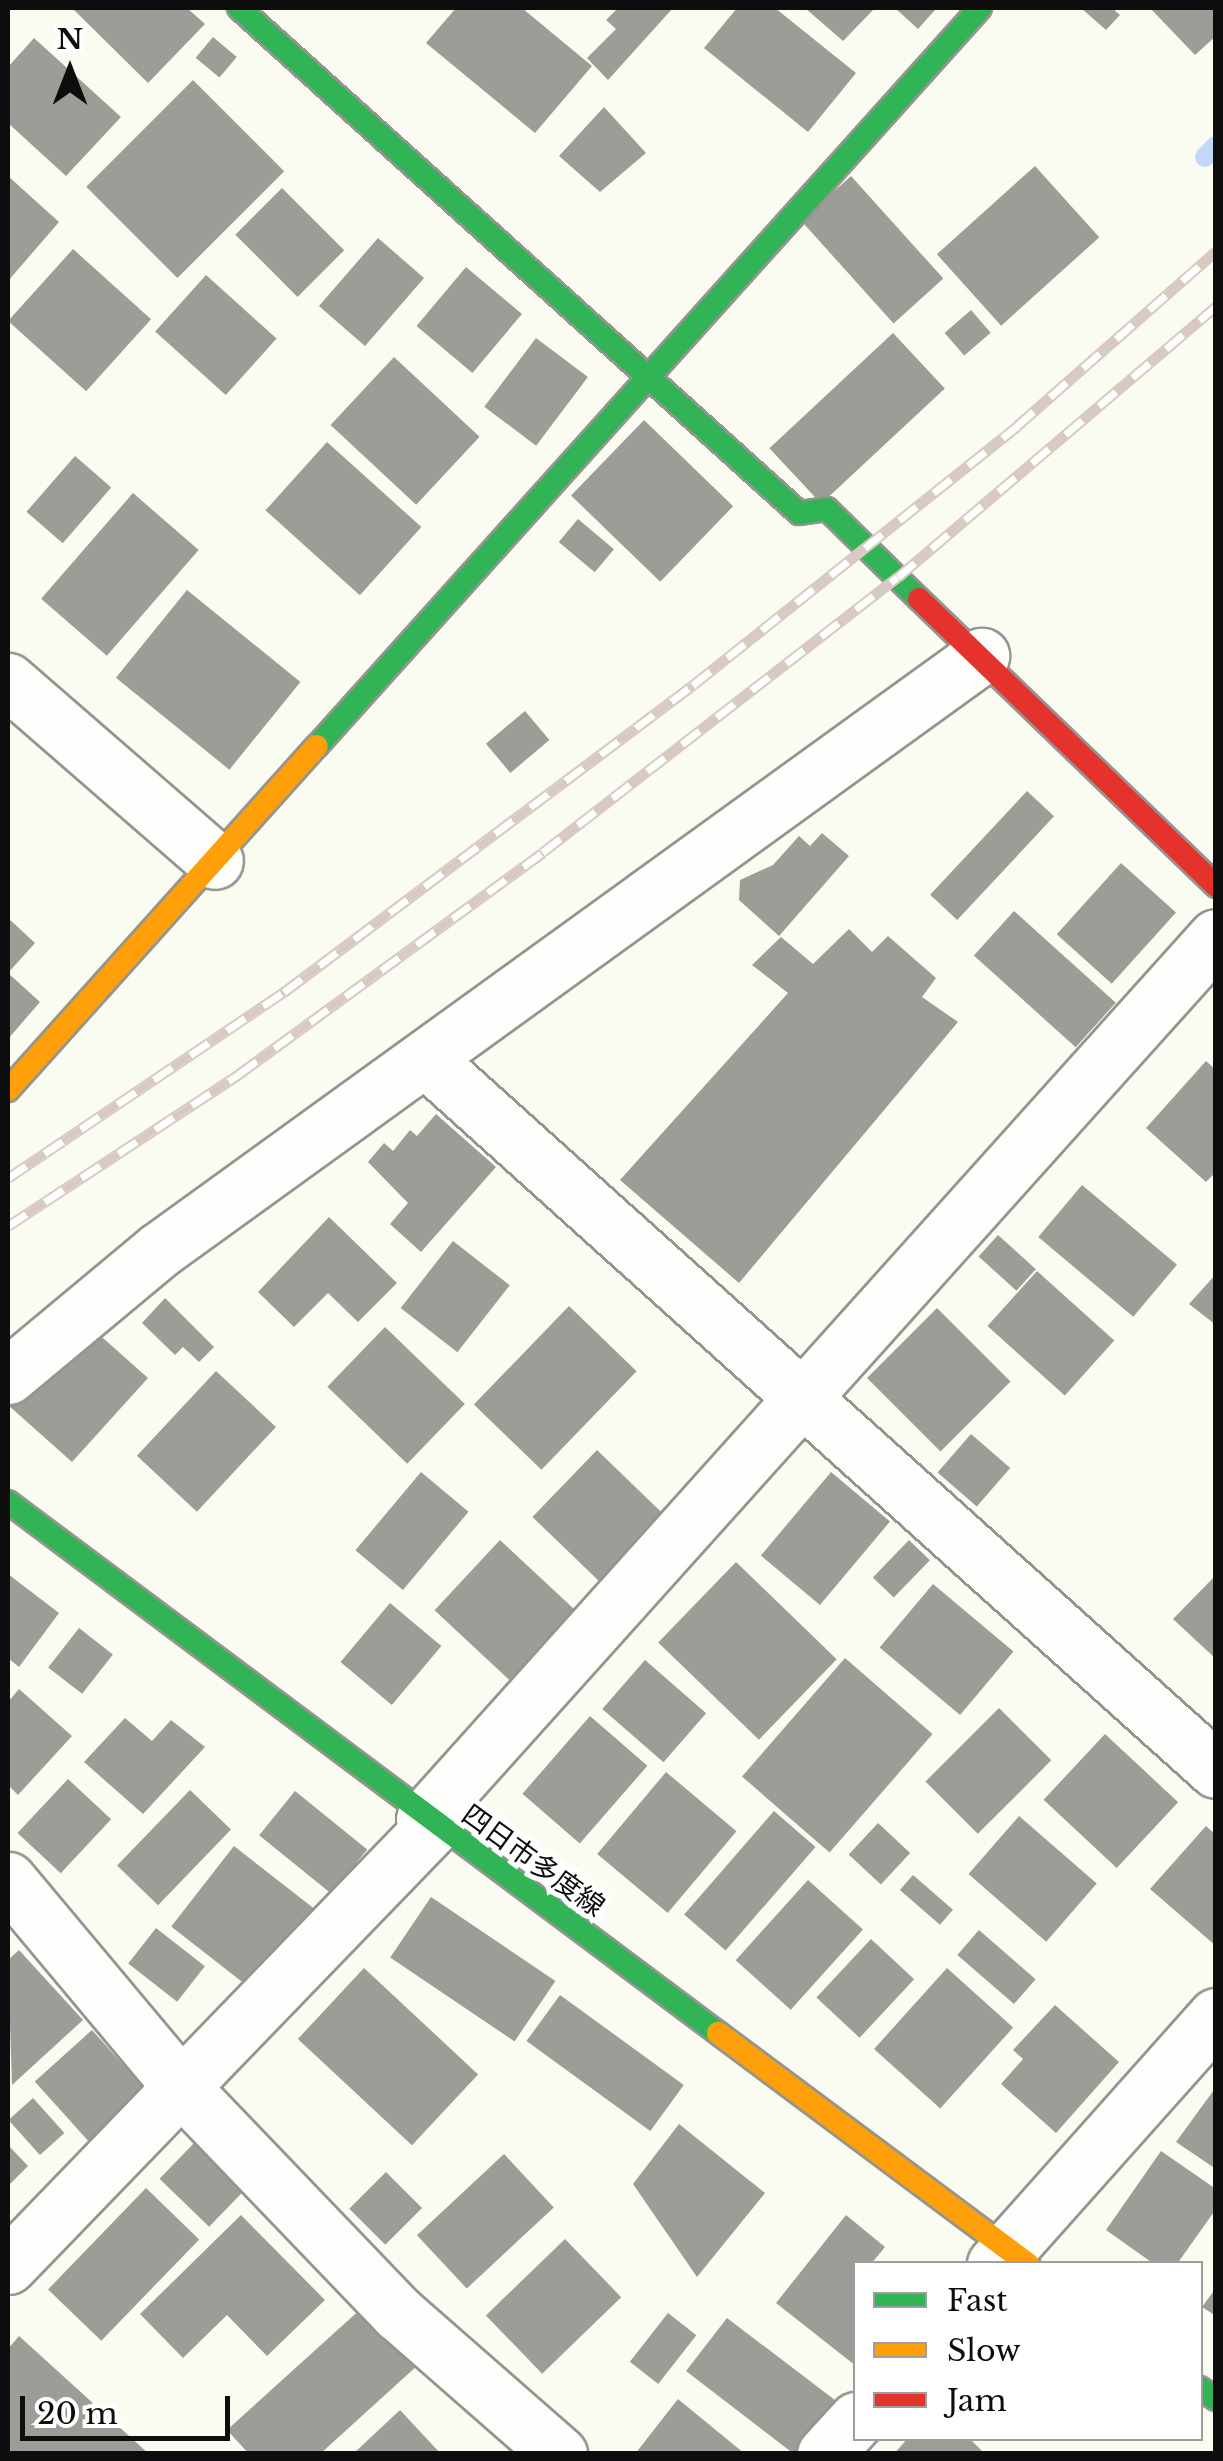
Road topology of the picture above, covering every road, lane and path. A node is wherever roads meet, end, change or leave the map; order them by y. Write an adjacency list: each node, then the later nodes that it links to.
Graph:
1 (239, 8): 3 (street)
2 (980, 8): 3 (street)
3 (656, 377): 4 (street); 6 (street)
4 (981, 656): 7 (street); 9 (street)
5 (8, 680): 6 (street)
6 (214, 861): 10 (street)
7 (1216, 886)
8 (1216, 937): 12 (street)
9 (430, 1062): 11 (street); 12 (street)
10 (8, 1090)
11 (8, 1376)
12 (805, 1398): 14 (street); 15 (street)
13 (8, 1502): 15 (street, 四日市多度線)
14 (1216, 1770)
15 (429, 1822): 18 (street); 19 (street, 四日市多度線)
16 (8, 1880): 18 (street)
17 (1216, 2016): 19 (street)
18 (182, 2088): 20 (street); 22 (street)
19 (1010, 2259)
20 (8, 2266)
21 (853, 2423): 23 (street)
22 (560, 2454)
23 (826, 2454)

